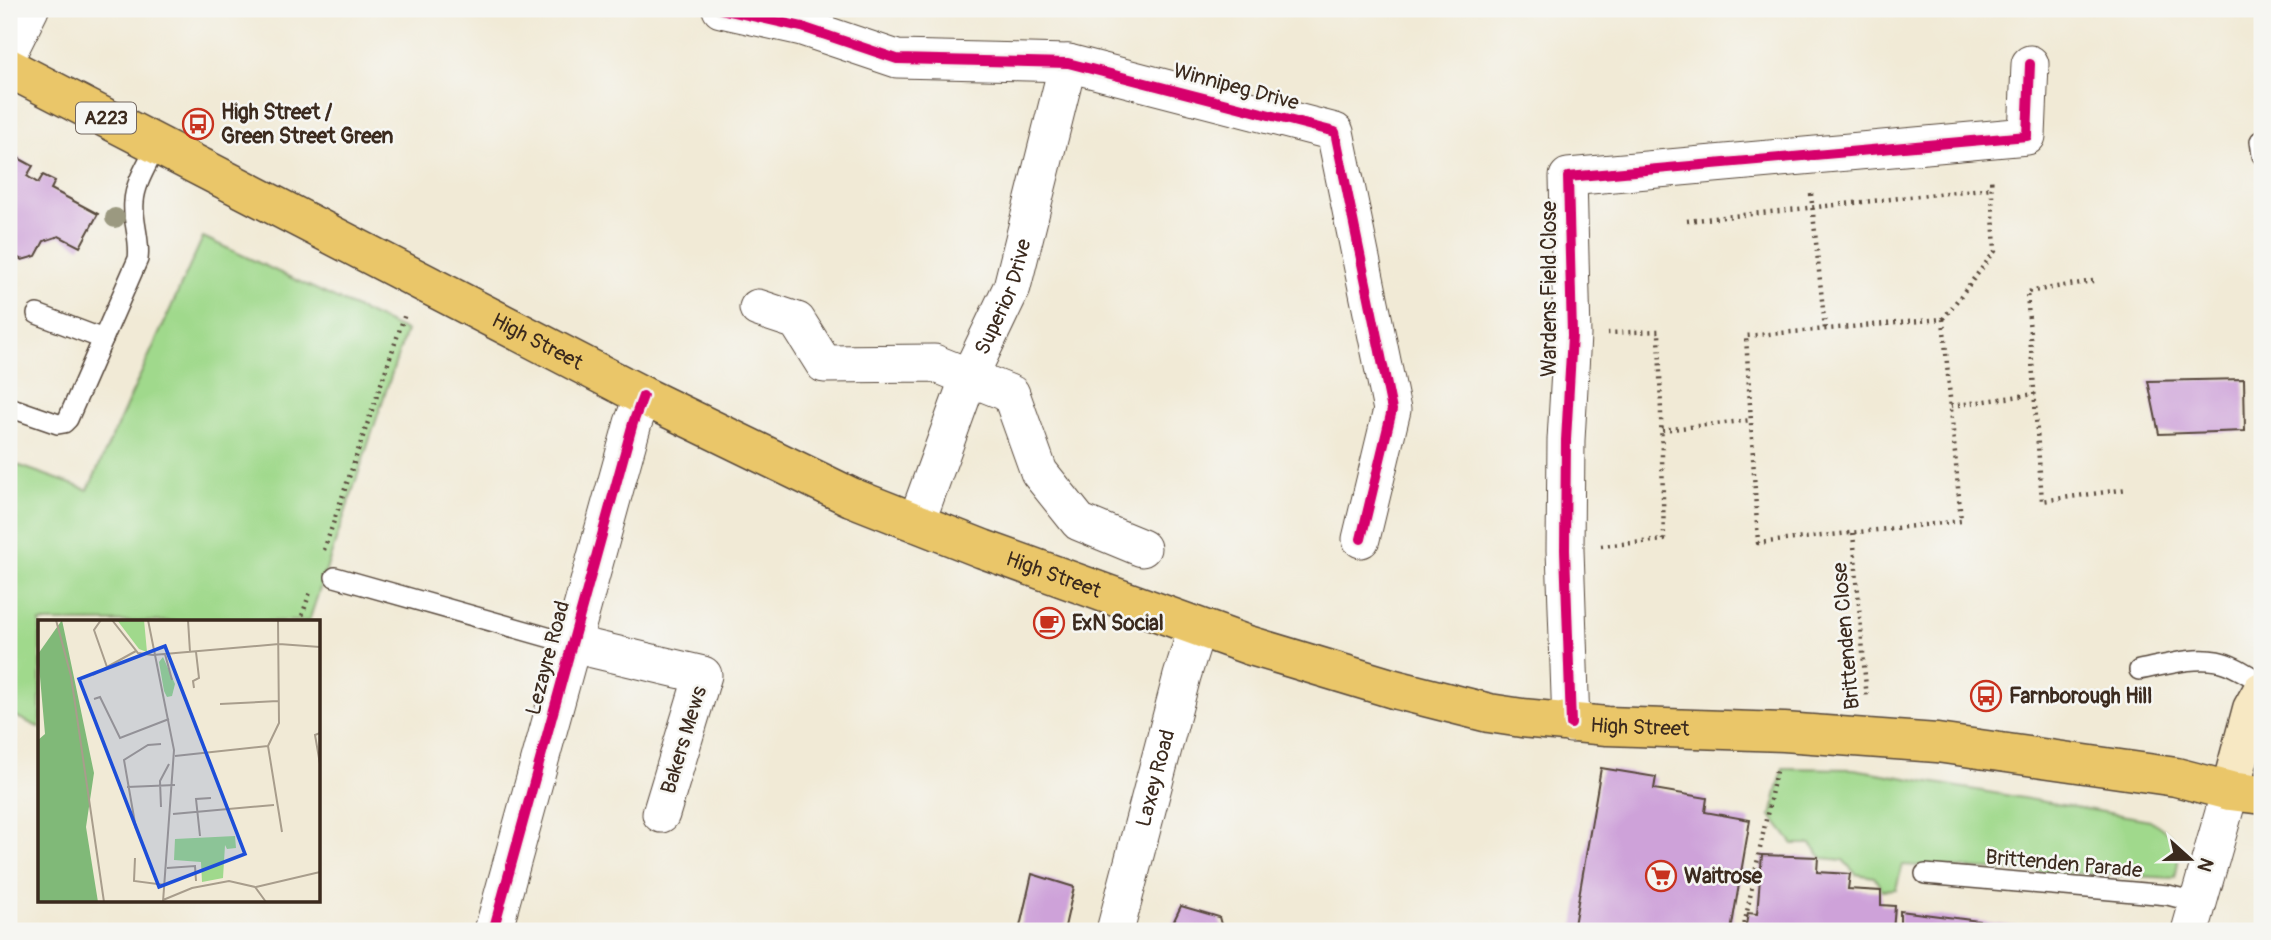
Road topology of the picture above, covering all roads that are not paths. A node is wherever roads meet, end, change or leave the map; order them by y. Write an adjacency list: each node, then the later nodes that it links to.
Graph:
1 (30, 9): 4 (street)
2 (721, 9): 3 (street, Winnipeg Drive)
3 (804, 18): 5 (street, Winnipeg Drive)
4 (9, 51)
5 (1068, 63): 12 (street, Superior Drive); 16 (street, Winnipeg Drive)
6 (2030, 64): 24 (street, Wardens Field Close)
7 (9, 68): 8 (main road, High Street / A223)
8 (157, 144): 11 (lane); 13 (main road, High Street / A223)
9 (758, 308): 12 (street)
10 (37, 314): 11 (lane)
11 (103, 339): 14 (lane)
12 (969, 377): 15 (street, Superior Drive); 17 (street)
13 (643, 396): 15 (main road, High Street / A223); 20 (street, Lezayre Road)
14 (9, 407)
15 (916, 523): 19 (main road, High Street / A223)
16 (1361, 539)
17 (1142, 548)
18 (335, 577): 20 (lane)
19 (1197, 628): 24 (main road, High Street / A223); 30 (street, Laxey Road)
20 (572, 644): 26 (street, Bakers Mews); 29 (street, Lezayre Road)
21 (2139, 670): 22 (lane)
22 (2262, 683)
23 (2262, 691): 25 (main road)
24 (1571, 724): 25 (main road, High Street / A223)
25 (2246, 793): 28 (street)
26 (661, 814)
27 (1925, 874): 28 (lane, Brittenden Parade)
28 (2194, 917)
29 (493, 931)
30 (1115, 931)

